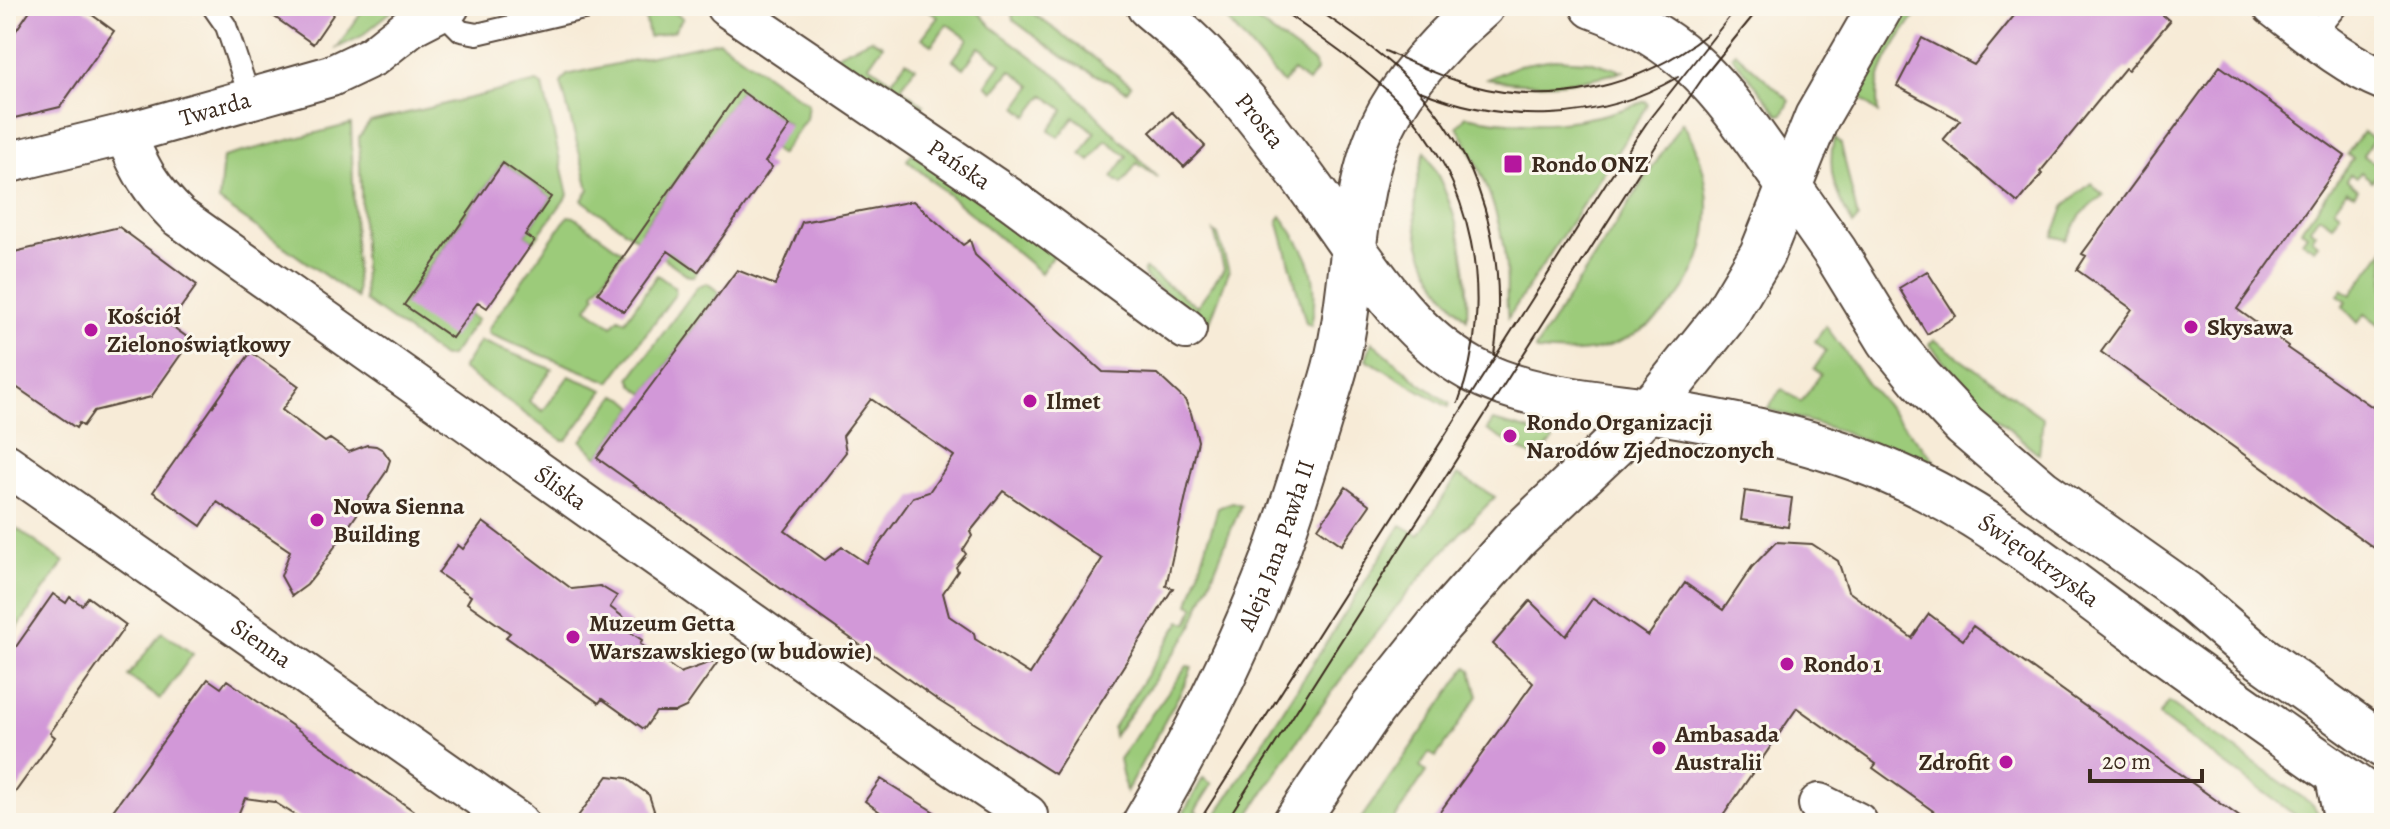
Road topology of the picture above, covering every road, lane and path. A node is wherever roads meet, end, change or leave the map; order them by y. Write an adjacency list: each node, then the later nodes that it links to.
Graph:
1 (212, 6): 12 (lane)
2 (596, 6): 9 (lane)
3 (726, 6): 17 (street, Pańska)
4 (1149, 6): 16 (main road, Prosta)
5 (1482, 6): 16 (main road)
6 (1593, 6): 15 (main road)
7 (1881, 6): 15 (main road)
8 (2273, 6): 10 (street)
9 (432, 12): 12 (street, Twarda)
10 (2324, 21): 11 (street)
11 (2384, 80)
12 (250, 98): 13 (street, Twarda)
13 (125, 134): 14 (street, Twarda); 24 (street, Śliska)
14 (6, 163)
15 (1788, 185): 18 (main road); 20 (main road)
16 (1355, 250): 18 (main road); 26 (main road, Aleja Jana Pawła II)
17 (1186, 329)
18 (1648, 410): 21 (main road, Świętokrzyska); 27 (main road)
19 (6, 464): 25 (street, Sienna)
20 (2384, 746)
21 (2335, 772): 23 (main road, Świętokrzyska); 29 (street)
22 (1819, 804): 28 (street)
23 (2384, 807)
24 (1027, 815)
25 (518, 823)
26 (1145, 823)
27 (1295, 823)
28 (1857, 823)
29 (2345, 823)

